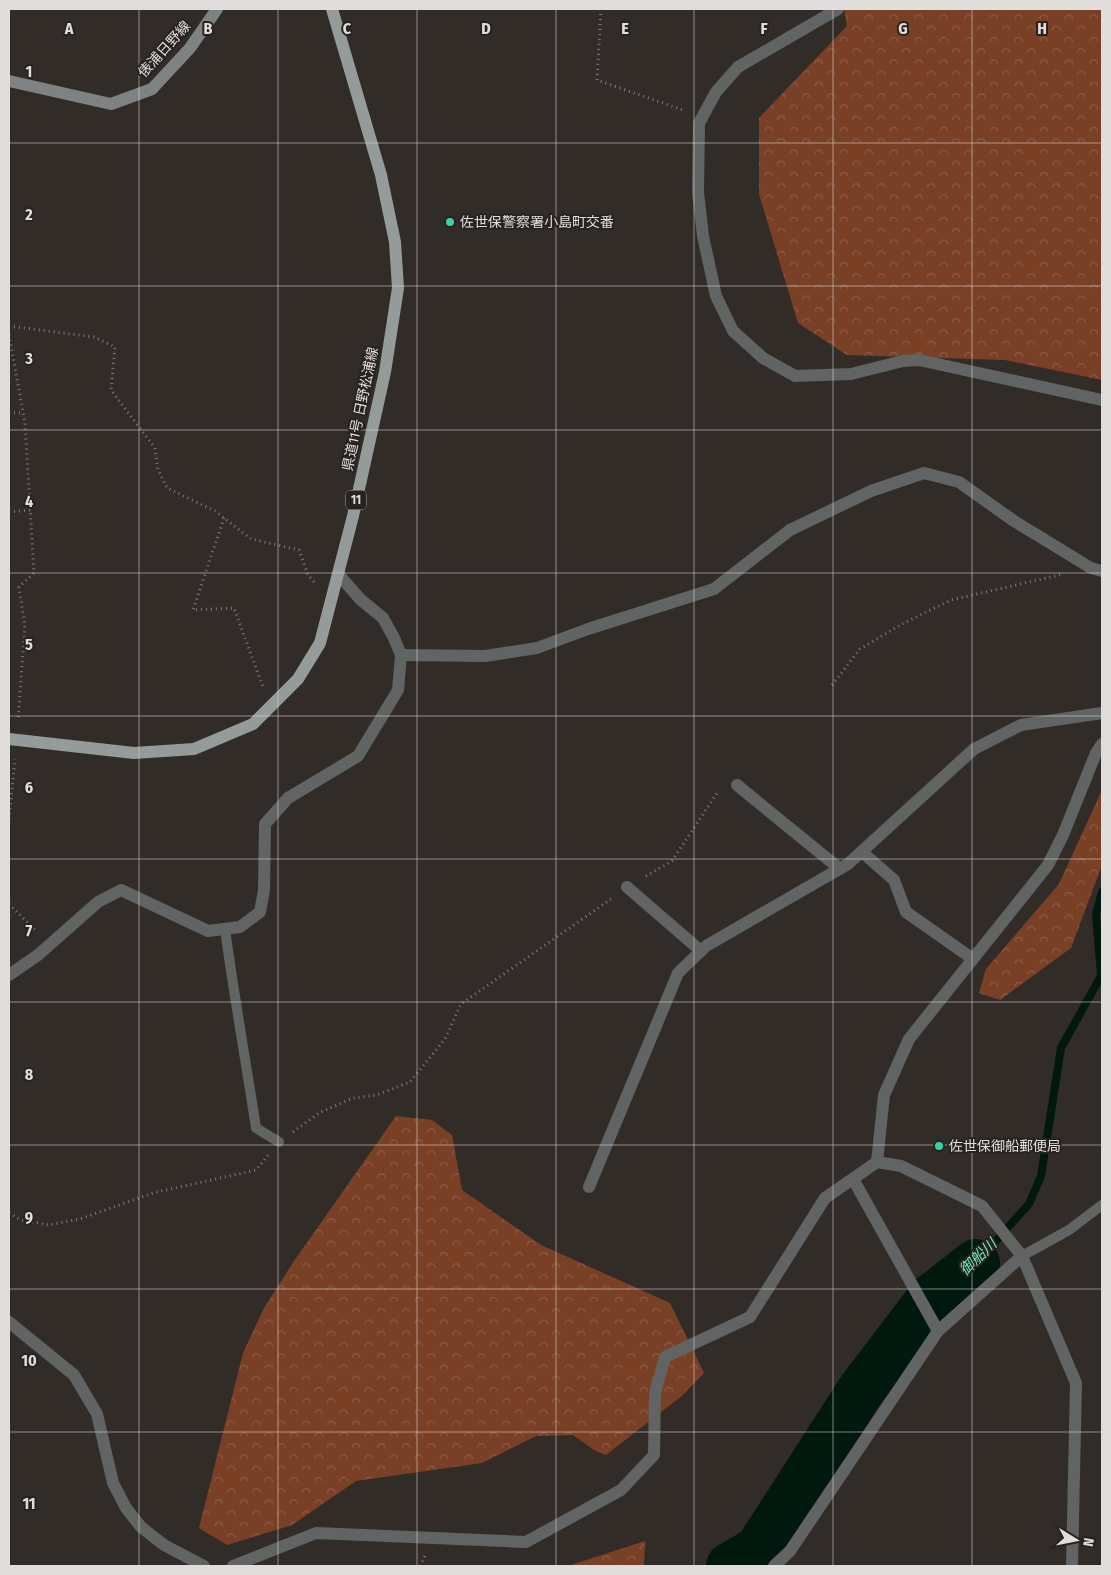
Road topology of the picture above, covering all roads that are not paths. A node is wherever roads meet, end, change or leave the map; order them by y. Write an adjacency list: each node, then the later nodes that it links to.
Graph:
1 (217, 9): 4 (main road, 俵浦日野線)
2 (332, 9): 7 (main road, 県道11号 日野松浦線 / 11)
3 (838, 9): 5 (street)
4 (9, 81)
5 (1102, 400)
6 (1097, 570): 8 (street)
7 (339, 575): 8 (street); 10 (main road, 県道11号 日野松浦線 / 11)
8 (400, 655): 16 (street)
9 (1102, 713): 13 (street)
10 (13, 740)
11 (1102, 744): 18 (street)
12 (737, 785): 14 (street)
13 (862, 852): 14 (street); 18 (street)
14 (840, 869): 17 (street)
15 (627, 888): 17 (street)
16 (225, 929): 19 (street); 20 (lane)
17 (701, 951): 23 (street)
18 (973, 959): 21 (street)
19 (9, 975)
20 (279, 1142)
21 (877, 1162): 22 (street); 25 (street)
22 (853, 1179): 27 (street); 29 (street)
23 (589, 1187)
24 (1102, 1205): 25 (lane)
25 (1022, 1256): 27 (street); 31 (street)
26 (9, 1322): 28 (street)
27 (938, 1331): 30 (street)
28 (204, 1566)
29 (234, 1566)
30 (774, 1566)
31 (1072, 1566)

